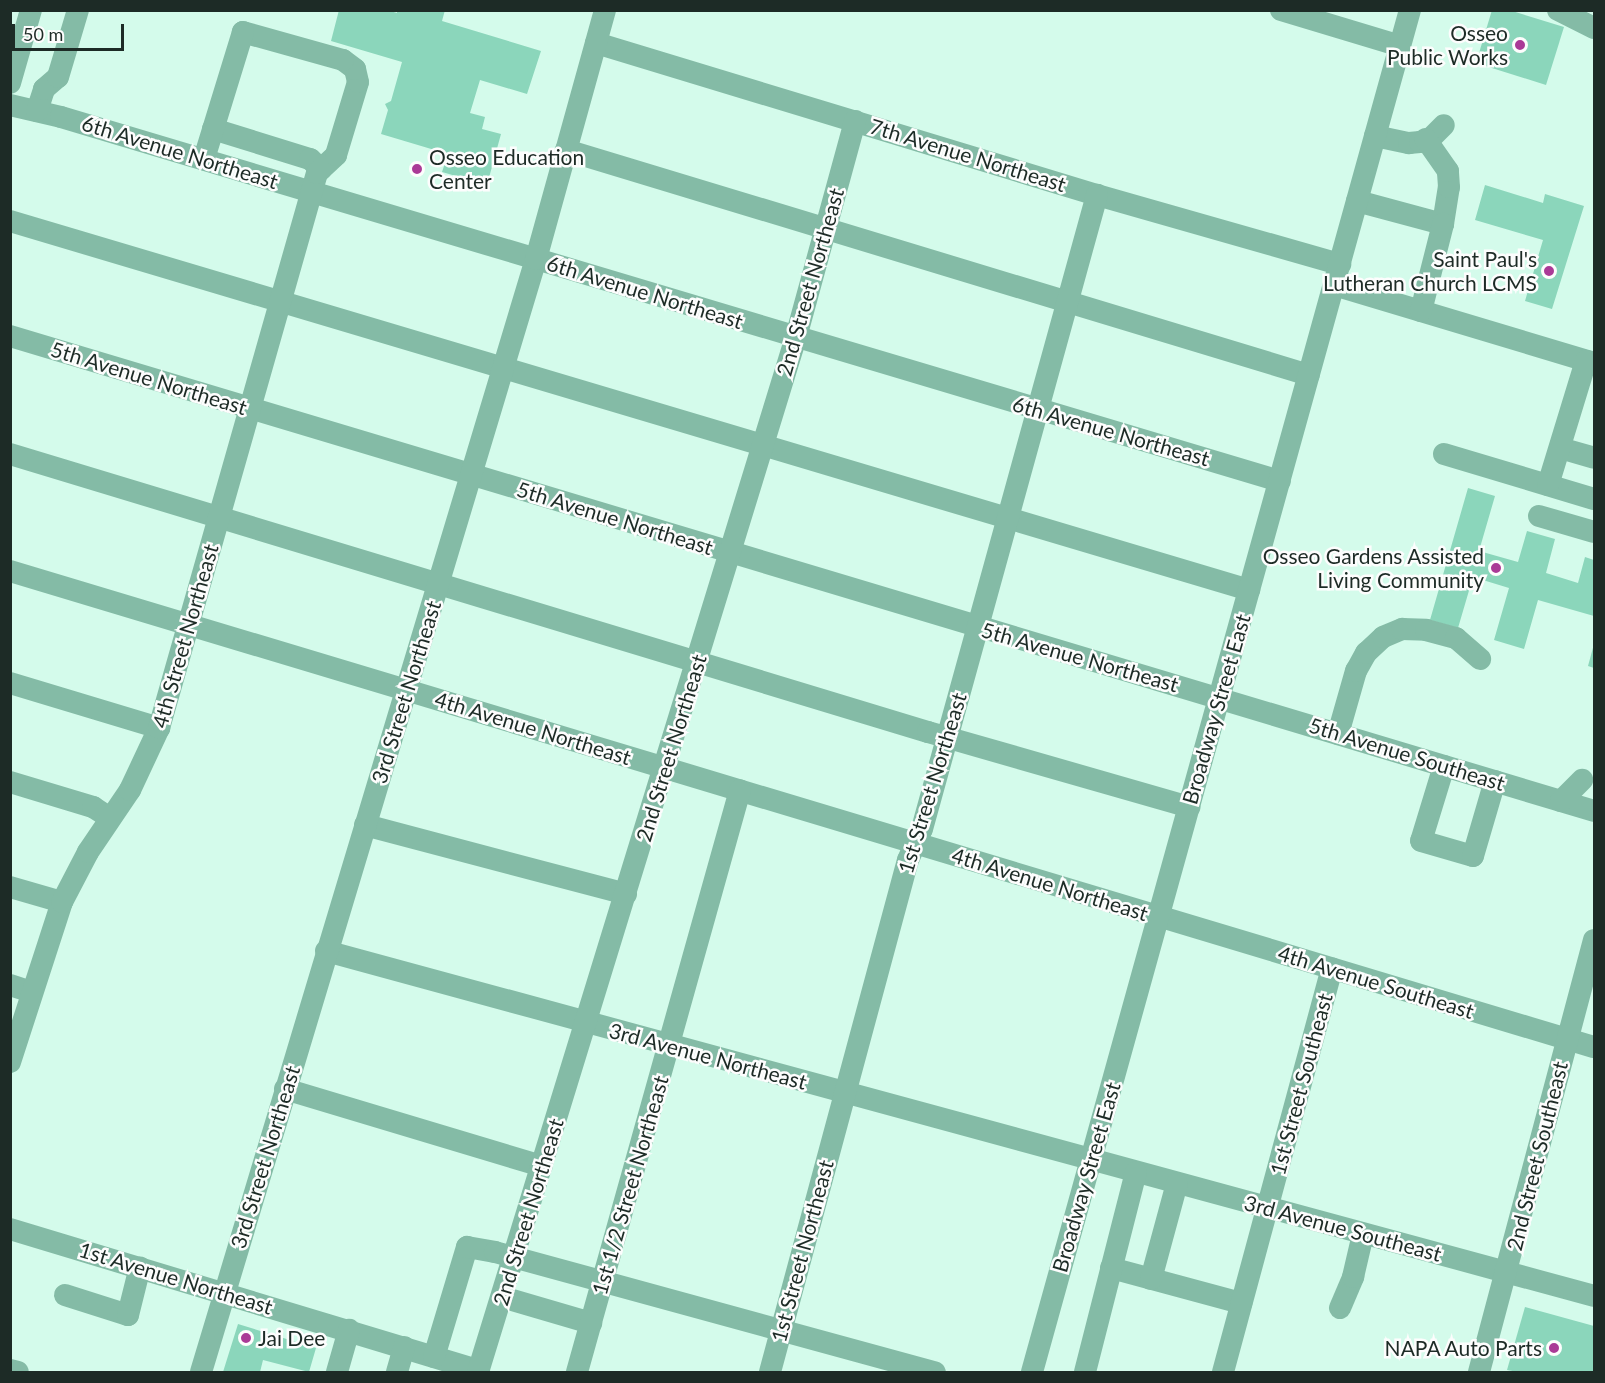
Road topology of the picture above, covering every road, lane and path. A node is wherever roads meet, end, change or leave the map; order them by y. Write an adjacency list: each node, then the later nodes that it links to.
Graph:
1 (31, 10): 10 (street)
2 (78, 10): 12 (street)
3 (605, 10): 8 (street, 3rd Street Northeast)
4 (1281, 10): 9 (street)
5 (1410, 10): 9 (street, Broadway Street East)
6 (1558, 10): 7 (street)
7 (1594, 28)
8 (596, 44): 13 (street, 7th Avenue Northeast); 18 (street, 3rd Street Northeast)
9 (1400, 46): 16 (street, Broadway Street East)
10 (10, 83)
11 (10, 105): 12 (street, 6th Avenue Northeast)
12 (37, 111): 19 (street, 6th Avenue Northeast)
13 (855, 121): 22 (street, 7th Avenue Northeast); 26 (street, 2nd Street Northeast)
14 (1444, 125): 17 (street)
15 (213, 129): 19 (street); 20 (street); 20 (street, 4th Street Northeast)
16 (1375, 136): 17 (street); 23 (street, Broadway Street East)
17 (1426, 139): 25 (street)
18 (566, 150): 26 (street); 27 (street, 3rd Street Northeast)
19 (204, 159): 21 (street, 6th Avenue Northeast)
20 (321, 169): 21 (street, 4th Street Northeast)
21 (312, 192): 27 (street, 6th Avenue Northeast); 29 (street, 4th Street Northeast)
22 (1097, 195): 28 (street, 7th Avenue Northeast); 30 (street, 1st Street Northeast)
23 (1357, 201): 25 (street); 28 (street, Broadway Street East)
24 (10, 221): 29 (street)
25 (1443, 224): 31 (street)
26 (826, 228): 30 (street); 33 (street, 2nd Street Northeast)
27 (536, 259): 33 (street, 6th Avenue Northeast); 35 (street, 3rd Street Northeast)
28 (1337, 275): 31 (street, 7th Avenue Northeast); 36 (street, Broadway Street East)
29 (282, 300): 35 (street); 37 (street, 4th Street Northeast)
30 (1066, 300): 36 (street); 38 (street, 1st Street Northeast)
31 (1421, 311): 34 (street, 7th Avenue Northeast)
32 (10, 336): 37 (street, 5th Avenue Northeast)
33 (796, 337): 38 (street, 6th Avenue Northeast); 39 (street, 2nd Street Northeast)
34 (1590, 362): 40 (street)
35 (503, 369): 39 (street); 44 (street, 3rd Street Northeast)
36 (1309, 375): 45 (street, Broadway Street East)
37 (251, 408): 44 (street, 5th Avenue Northeast); 49 (street, 4th Street Northeast)
38 (1038, 409): 45 (street, 6th Avenue Northeast); 50 (street, 1st Street Northeast)
39 (763, 445): 50 (street); 52 (street, 2nd Street Northeast)
40 (1560, 448): 43 (street); 46 (street)
41 (10, 454): 49 (street)
42 (1444, 454): 46 (street)
43 (1594, 458)
44 (471, 474): 52 (street, 5th Avenue Northeast); 54 (street, 3rd Street Northeast)
45 (1280, 481): 55 (street, Broadway Street East)
46 (1548, 485): 47 (street)
47 (1594, 498)
48 (1539, 516): 51 (street)
49 (220, 517): 54 (street); 56 (street, 4th Street Northeast)
50 (1008, 518): 55 (street); 57 (street, 1st Street Northeast)
51 (1594, 532)
52 (730, 553): 57 (street, 5th Avenue Northeast); 59 (street, 2nd Street Northeast)
53 (10, 571): 56 (street, 4th Avenue Northeast)
54 (438, 585): 59 (street); 61 (street, 3rd Street Northeast)
55 (1249, 590): 62 (street, Broadway Street East)
56 (189, 624): 61 (street, 4th Avenue Northeast); 63 (street, 4th Street Northeast)
57 (978, 627): 62 (street, 5th Avenue Northeast); 65 (street, 1st Street Northeast)
58 (1480, 659): 64 (street)
59 (698, 660): 65 (street); 67 (street, 2nd Street Northeast)
60 (10, 683): 63 (street)
61 (407, 690): 67 (street, 4th Avenue Northeast); 76 (street, 3rd Street Northeast)
62 (1219, 698): 64 (street, 5th Avenue Southeast); 73 (street, Broadway Street East)
63 (159, 728): 75 (street, 4th Street Northeast)
64 (1338, 734): 66 (street, 5th Avenue Southeast)
65 (947, 737): 73 (street); 77 (street, 1st Street Northeast)
66 (1444, 766): 69 (street, 5th Avenue Southeast); 69 (street)
67 (665, 768): 71 (street, 4th Avenue Northeast); 79 (street, 2nd Street Northeast)
68 (1582, 780): 72 (street)
69 (1495, 781): 72 (street, 5th Avenue Southeast)
70 (10, 782): 75 (street)
71 (740, 790): 77 (street, 4th Avenue Northeast); 89 (street, 1st 1/2 Street Northeast)
72 (1561, 801): 74 (street, 5th Avenue Southeast)
73 (1189, 807): 81 (street, Broadway Street East)
74 (1594, 811)
75 (110, 818): 80 (street, 4th Street Northeast)
76 (365, 825): 79 (street); 83 (street, 3rd Street Northeast)
77 (915, 843): 81 (street, 4th Avenue Northeast); 93 (street, 1st Street Northeast)
78 (10, 886): 80 (street)
79 (626, 894): 87 (street, 2nd Street Northeast)
80 (62, 902): 86 (street, 4th Street Northeast)
81 (1158, 917): 84 (street, 4th Avenue Southeast); 94 (street, Broadway Street East)
82 (1594, 940): 88 (street, 2nd Street Southeast)
83 (326, 951): 87 (street, 3rd Avenue Northeast); 92 (street, 3rd Street Northeast)
84 (1332, 968): 88 (street, 4th Avenue Southeast); 98 (street, 1st Street Southeast)
85 (10, 985): 86 (street)
86 (32, 992): 91 (street, 4th Street Northeast)
87 (586, 1023): 89 (street, 3rd Avenue Northeast); 95 (street, 2nd Street Northeast)
88 (1567, 1039): 90 (street, 4th Avenue Southeast); 104 (street, 2nd Street Southeast)
89 (669, 1045): 93 (street, 3rd Avenue Northeast); 106 (street, 1st 1/2 Street Northeast)
90 (1594, 1047)
91 (10, 1062)
92 (285, 1089): 95 (street); 107 (street, 3rd Street Northeast)
93 (845, 1093): 94 (street, 3rd Avenue Northeast); 114 (street, 1st Street Northeast)
94 (1091, 1160): 96 (street, 3rd Avenue Southeast); 127 (street, Broadway Street East)
95 (542, 1166): 101 (street, 2nd Street Northeast)
96 (1136, 1172): 97 (street, 3rd Avenue Southeast); 103 (street)
97 (1177, 1183): 98 (street, 3rd Avenue Southeast); 105 (street)
98 (1267, 1208): 100 (street, 3rd Avenue Southeast); 111 (street, 1st Street Southeast)
99 (10, 1229): 102 (street, 1st Avenue Northeast)
100 (1363, 1234): 104 (street, 3rd Avenue Southeast); 112 (street)
101 (515, 1257): 106 (street); 110 (street, 2nd Street Northeast); 117 (street)
102 (140, 1267): 107 (street, 1st Avenue Northeast); 108 (street)
103 (1111, 1268): 105 (street); 128 (street)
104 (1507, 1272): 109 (street, 3rd Avenue Southeast); 130 (street, 2nd Street Southeast)
105 (1151, 1279): 111 (street)
106 (602, 1282): 113 (street, 1st 1/2 Street Northeast); 114 (street)
107 (225, 1292): 115 (street, 1st Avenue Northeast); 120 (street, 3rd Street Northeast)
108 (65, 1295)
109 (1594, 1296)
110 (502, 1297): 113 (street); 123 (street, 2nd Street Northeast)
111 (1241, 1303): 129 (street, 1st Street Southeast)
112 (1340, 1308)
113 (591, 1323): 124 (street, 1st 1/2 Street Northeast)
114 (782, 1329): 125 (street, 1st Street Northeast); 126 (street)
115 (349, 1330): 116 (street, 1st Avenue Northeast); 121 (street)
116 (404, 1347): 117 (street, 1st Avenue Northeast); 122 (street)
117 (434, 1357): 123 (street, 1st Avenue Northeast)
118 (10, 1370): 119 (street)
119 (18, 1372)
120 (201, 1372)
121 (338, 1372)
122 (397, 1372)
123 (478, 1372)
124 (577, 1372)
125 (770, 1372)
126 (935, 1372)
127 (1032, 1372)
128 (1085, 1372)
129 (1223, 1372)
130 (1479, 1372)

